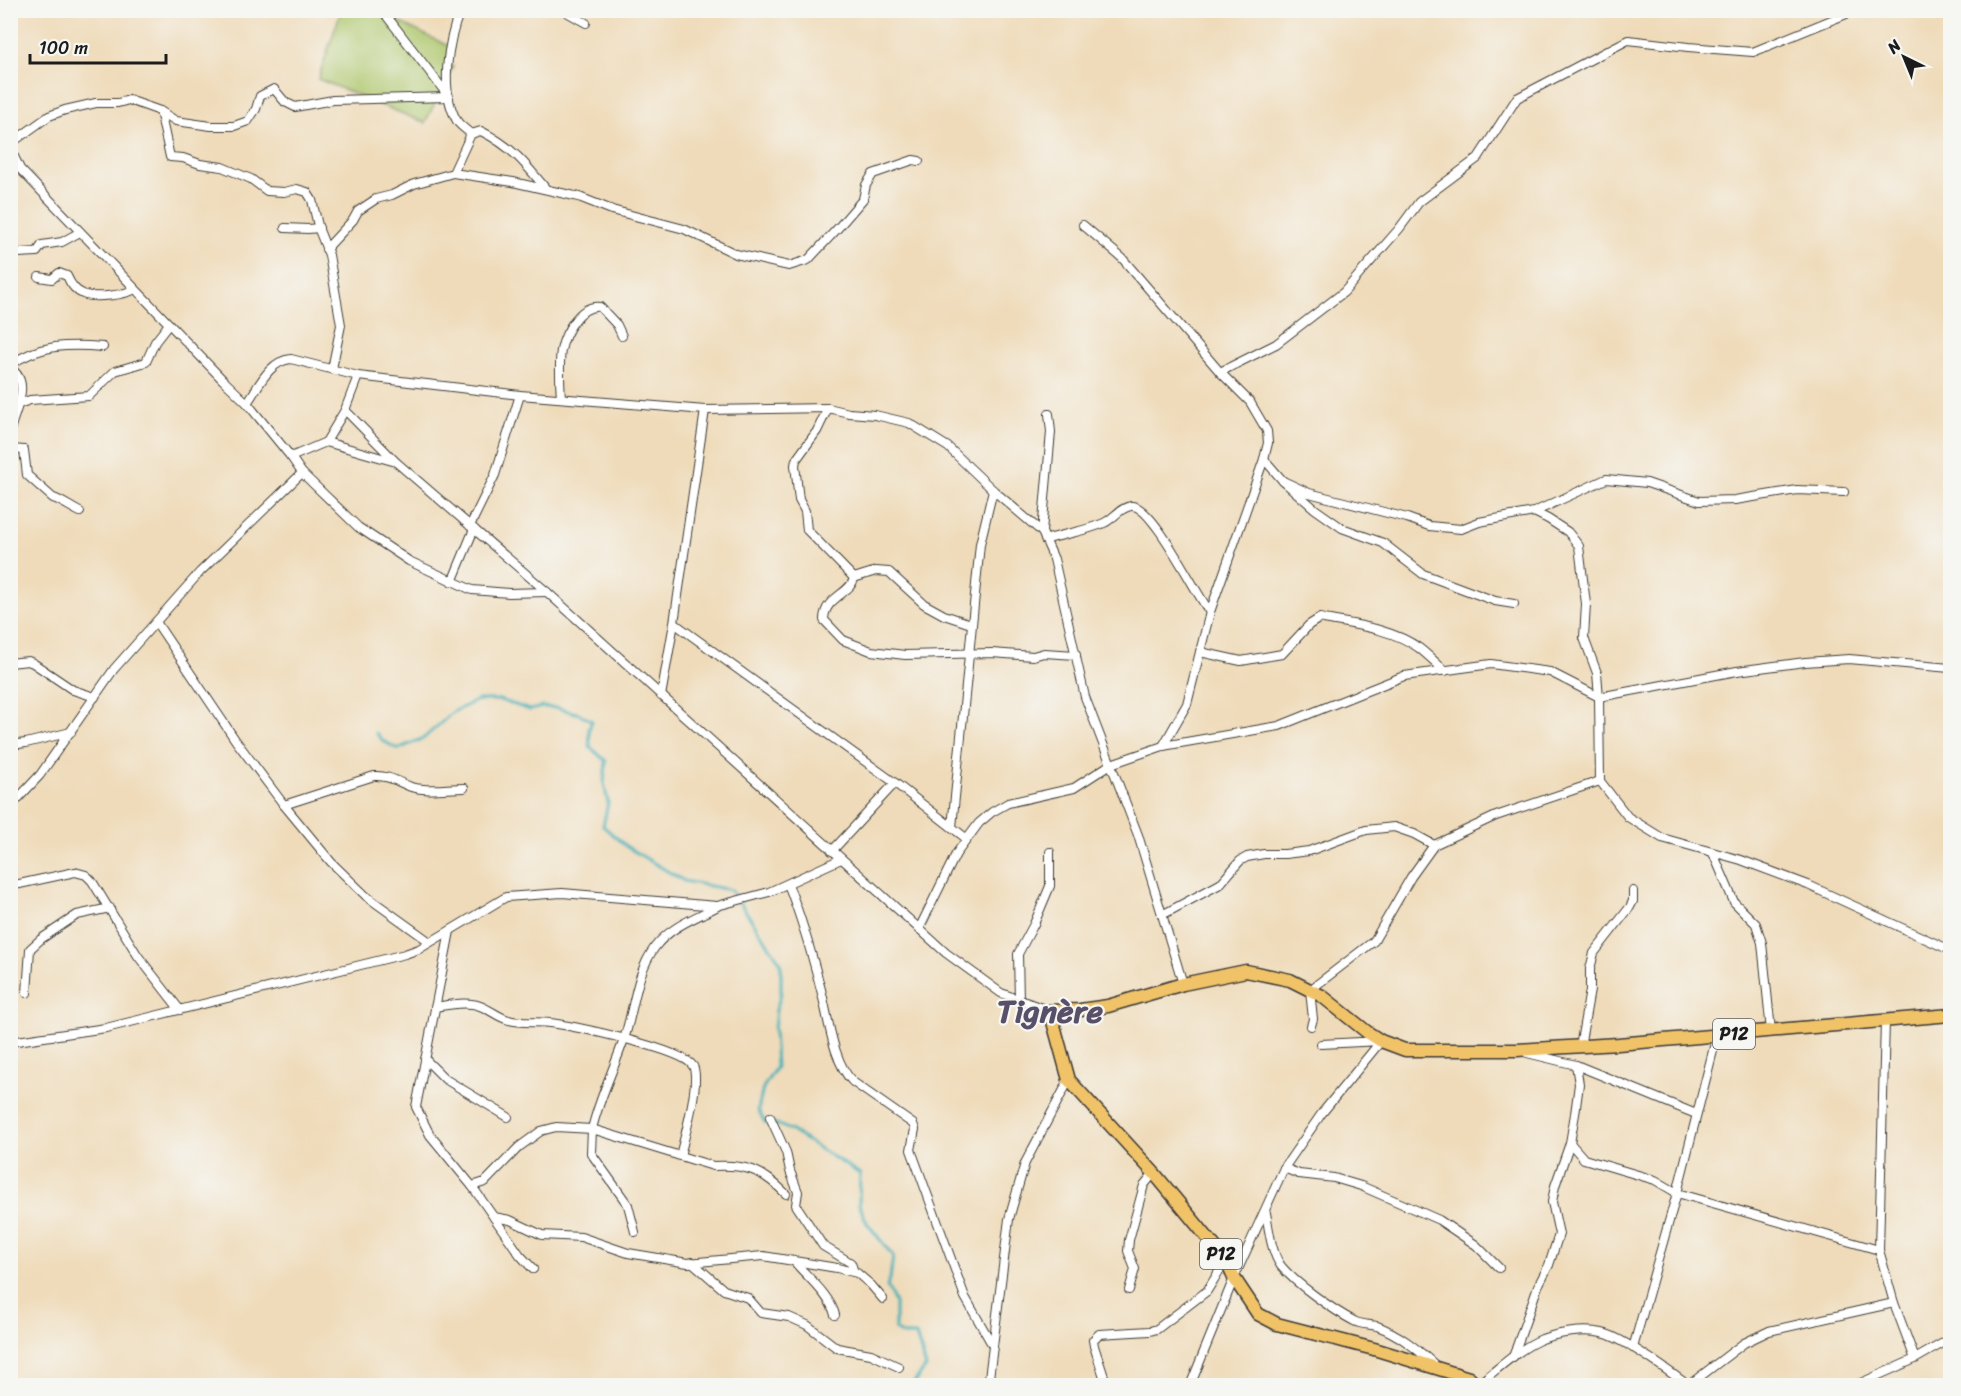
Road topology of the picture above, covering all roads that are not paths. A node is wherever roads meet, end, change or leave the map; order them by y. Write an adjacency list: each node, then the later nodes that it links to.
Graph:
1 (381, 10): 6 (street)
2 (460, 10): 6 (street)
3 (563, 10): 5 (street)
4 (1856, 10): 26 (street)
5 (586, 23)
6 (449, 97): 7 (street); 8 (street)
7 (160, 111): 9 (street); 15 (street)
8 (471, 134): 11 (street); 12 (street)
9 (10, 146): 16 (street)
10 (919, 162): 12 (street)
11 (453, 173): 12 (street); 17 (street)
12 (546, 189)
13 (1083, 225): 26 (street)
14 (285, 228): 15 (street)
15 (319, 228): 17 (street)
16 (80, 232): 18 (street); 20 (street)
17 (326, 249): 25 (street)
18 (10, 257)
19 (39, 277): 20 (street)
20 (135, 289): 21 (street)
21 (169, 324): 30 (street); 31 (street)
22 (622, 336): 29 (street)
23 (103, 347): 24 (street)
24 (10, 367): 31 (street)
25 (332, 369): 27 (street); 30 (street)
26 (1220, 372): 40 (street)
27 (358, 376): 28 (street); 33 (street)
28 (520, 395): 29 (street); 48 (street)
29 (561, 398): 34 (street)
30 (247, 402): 39 (street)
31 (14, 406): 36 (street)
32 (828, 408): 34 (street); 44 (street); 50 (street)
33 (345, 410): 38 (street); 41 (street)
34 (705, 410): 56 (street)
35 (1049, 414): 49 (street)
36 (10, 431)
37 (10, 441): 46 (street)
38 (326, 442): 39 (street); 41 (street)
39 (291, 457): 42 (street)
40 (1264, 459): 43 (street); 54 (street)
41 (396, 462): 48 (street)
42 (302, 473): 51 (street); 55 (street)
43 (1283, 481): 47 (street); 53 (street)
44 (993, 490): 49 (street); 57 (street)
45 (1844, 492): 47 (street)
46 (80, 512)
47 (1534, 512): 66 (street)
48 (472, 527): 51 (street); 52 (street)
49 (1044, 536): 54 (street); 60 (street)
50 (854, 578): 57 (street); 59 (street)
51 (452, 582): 52 (street)
52 (547, 592): 64 (street)
53 (1514, 604)
54 (1210, 612): 58 (street)
55 (156, 622): 65 (street); 74 (street)
56 (674, 624): 64 (street); 72 (street)
57 (971, 624): 59 (street)
58 (1200, 652): 63 (street); 69 (street)
59 (968, 654): 60 (street); 76 (street)
60 (1076, 655): 70 (street)
61 (10, 663): 65 (street)
62 (1950, 668): 66 (street)
63 (1445, 671): 66 (street); 69 (street)
64 (661, 696): 79 (street)
65 (95, 697): 67 (street)
66 (1599, 697): 71 (street)
67 (70, 732): 68 (street); 75 (street)
68 (10, 745)
69 (1163, 746): 70 (street)
70 (1111, 764): 77 (street); 88 (street)
71 (1600, 781): 78 (street); 81 (street)
72 (895, 783): 76 (street); 79 (street)
73 (464, 788): 74 (street)
74 (284, 805): 91 (street)
75 (10, 807)
76 (952, 827): 77 (street)
77 (967, 839): 89 (street)
78 (1434, 845): 88 (street); 94 (street)
79 (832, 851): 82 (street)
80 (1050, 852): 96 (street)
81 (1713, 853): 92 (street); 103 (street)
82 (841, 859): 83 (street); 89 (street)
83 (788, 884): 86 (street); 141 (street)
84 (10, 886): 87 (street)
85 (1633, 891): 109 (street)
86 (717, 906): 90 (street); 105 (street)
87 (110, 908): 95 (street); 98 (street)
88 (1162, 915): 93 (street)
89 (919, 929): 96 (street)
90 (450, 931): 91 (street); 97 (street)
91 (430, 942): 98 (street)
92 (1950, 950)
93 (1183, 984): 94 (main road, P12); 99 (main road, P12)
94 (1310, 990): 102 (street); 106 (main road, P12)
95 (27, 993)
96 (1019, 999): 99 (street)
97 (435, 1007): 105 (street); 111 (street)
98 (180, 1010): 107 (street)
99 (1050, 1011): 113 (main road, P12)
100 (1950, 1015): 101 (main road, P12)
101 (1885, 1021): 103 (main road, P12); 128 (street)
102 (1311, 1026)
103 (1771, 1030): 104 (main road, P12)
104 (1717, 1035): 109 (main road, P12); 114 (street)
105 (624, 1040): 117 (street); 119 (street)
106 (1381, 1041): 108 (street); 110 (main road, P12); 120 (street)
107 (10, 1042)
108 (1321, 1044)
109 (1580, 1047): 110 (main road, P12)
110 (1517, 1050): 112 (street)
111 (425, 1059): 115 (street); 122 (street)
112 (1576, 1065): 114 (street); 118 (street)
113 (1069, 1080): 121 (main road, P12); 141 (street)
114 (1696, 1114): 123 (street)
115 (508, 1117)
116 (770, 1117): 134 (street)
117 (592, 1129): 119 (street); 122 (street); 127 (street)
118 (1570, 1143): 123 (street); 143 (street)
119 (680, 1156): 124 (street)
120 (1284, 1168): 125 (street); 133 (street)
121 (1154, 1173): 129 (main road, P12); 136 (street)
122 (472, 1186): 126 (street)
123 (1677, 1193): 128 (street); 142 (street)
124 (786, 1194)
125 (1265, 1211): 135 (street); 146 (street)
126 (494, 1217): 131 (street); 132 (street)
127 (635, 1232)
128 (1879, 1250): 138 (street)
129 (1226, 1260): 135 (main road, P12); 150 (street)
130 (794, 1261): 131 (street); 134 (street); 139 (street)
131 (692, 1262): 145 (street)
132 (533, 1269)
133 (1499, 1269)
134 (854, 1272): 137 (street)
135 (1234, 1278): 146 (main road, P12); 151 (street)
136 (1129, 1290)
137 (882, 1299)
138 (1894, 1303): 144 (street); 148 (street)
139 (835, 1315)
140 (1950, 1339): 144 (street)
141 (993, 1346): 149 (street)
142 (1633, 1348): 143 (street); 148 (street)
143 (1514, 1357): 147 (street)
144 (1915, 1359): 152 (street)
145 (899, 1367)
146 (1437, 1368): 147 (main road, P12)
147 (1478, 1385)
148 (1689, 1385)
149 (986, 1386)
150 (1107, 1386)
151 (1190, 1386)
152 (1854, 1386)

